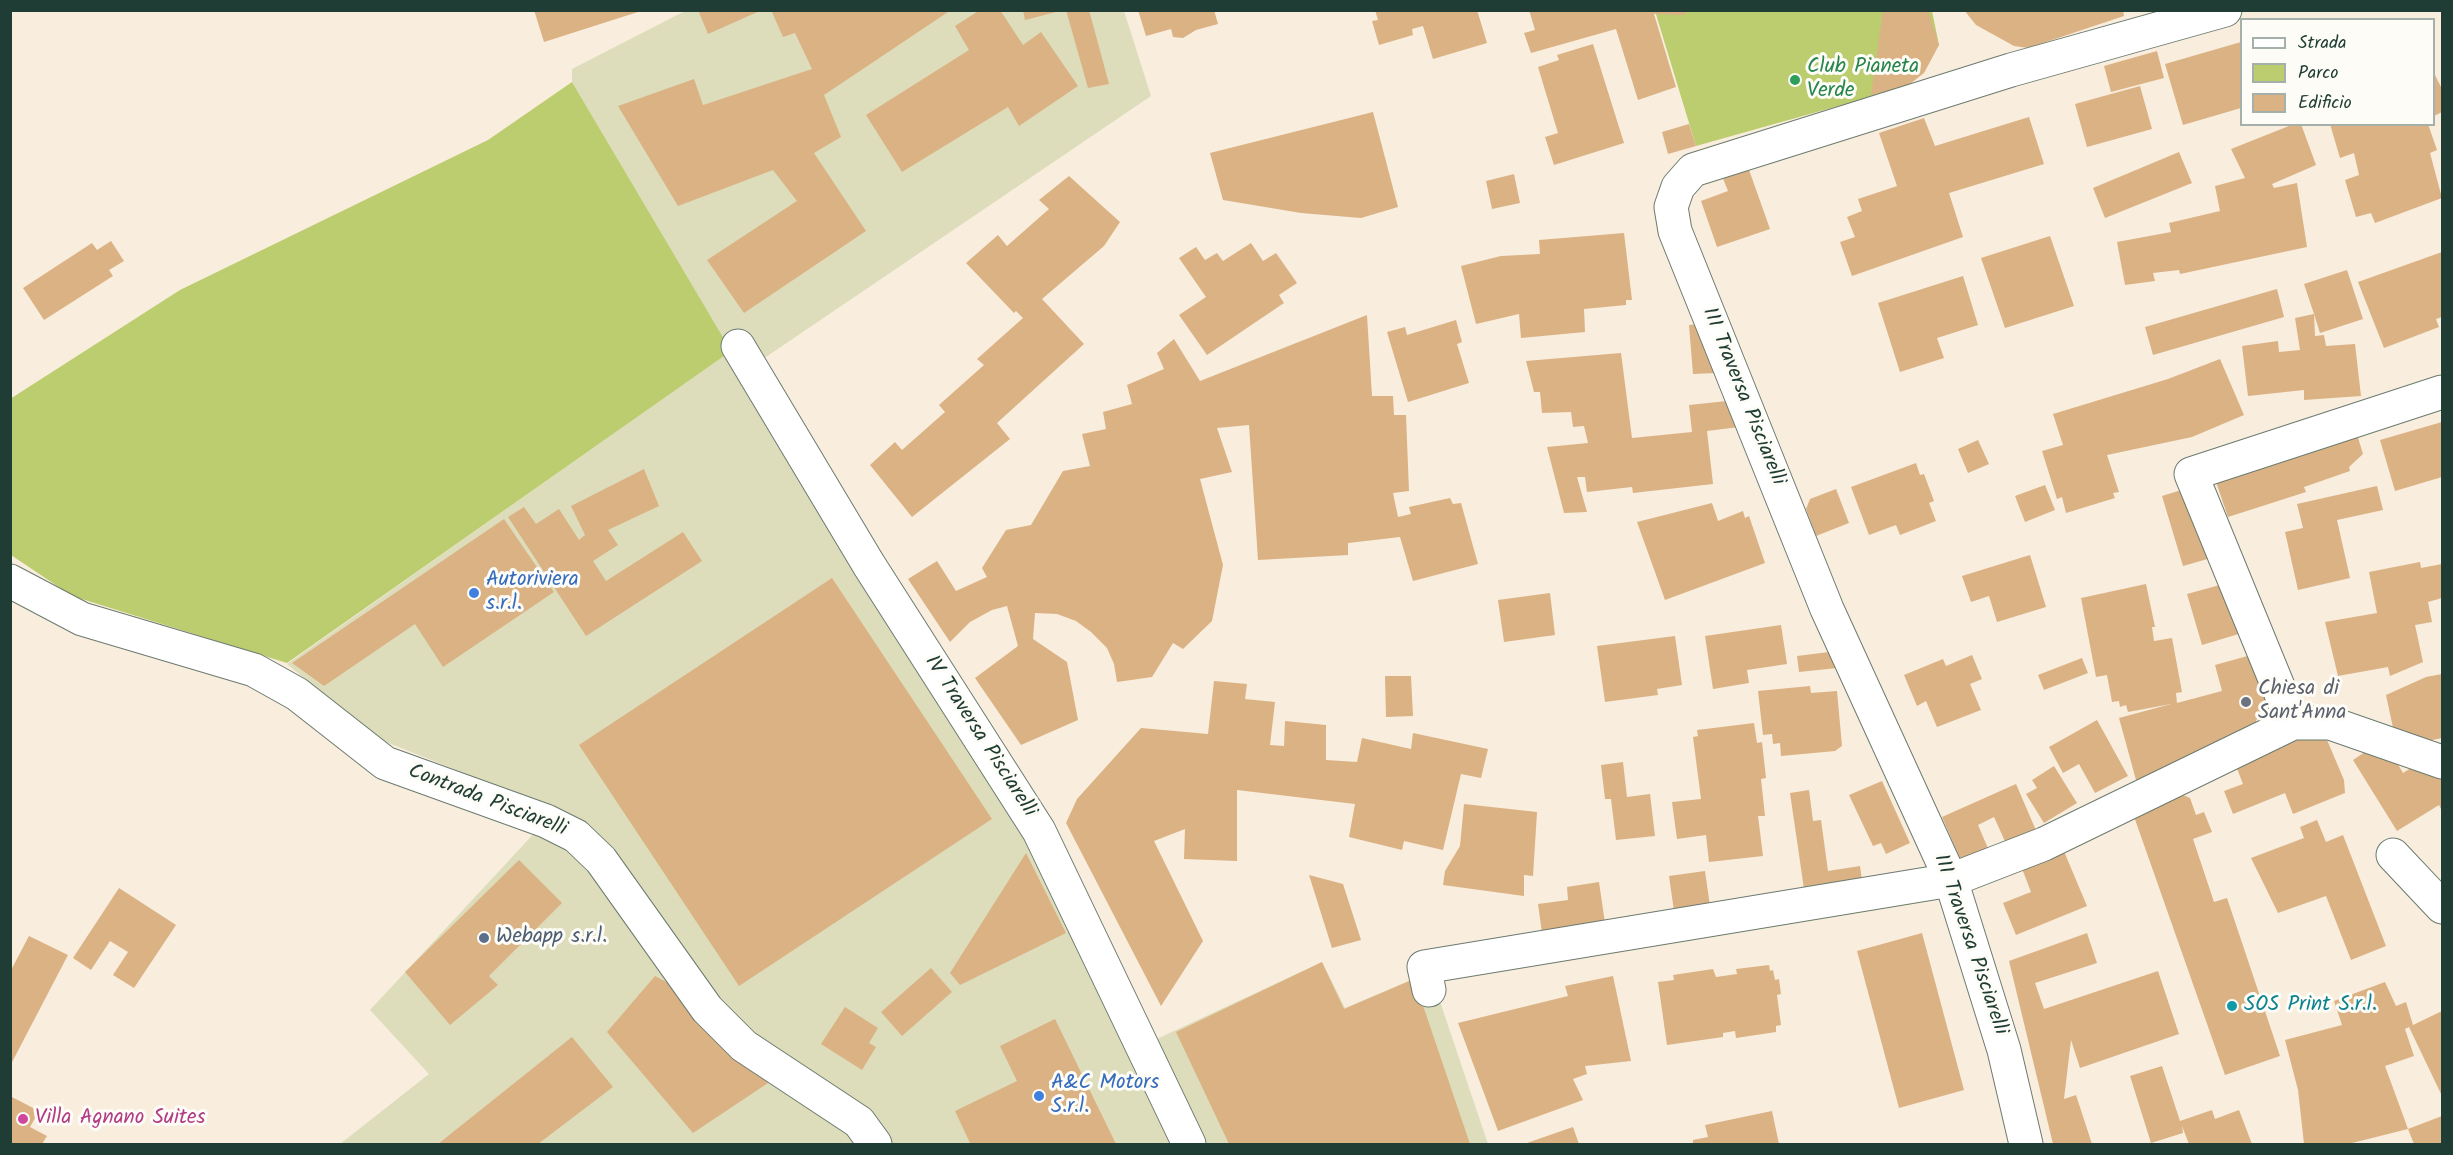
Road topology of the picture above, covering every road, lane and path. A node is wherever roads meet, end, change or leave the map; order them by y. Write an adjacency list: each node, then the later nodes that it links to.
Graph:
1 (2225, 10): 8 (street, III Traversa Pisciarelli)
2 (738, 346): 12 (street, IV Traversa Pisciarelli)
3 (2442, 392): 5 (street)
4 (10, 581): 11 (street, Contrada Pisciarelli)
5 (2293, 723): 6 (street); 8 (street)
6 (2442, 762)
7 (2393, 855): 9 (street)
8 (1951, 880): 10 (street); 13 (street, III Traversa Pisciarelli)
9 (2442, 907)
10 (1429, 990)
11 (875, 1144)
12 (1189, 1144)
13 (2026, 1144)

